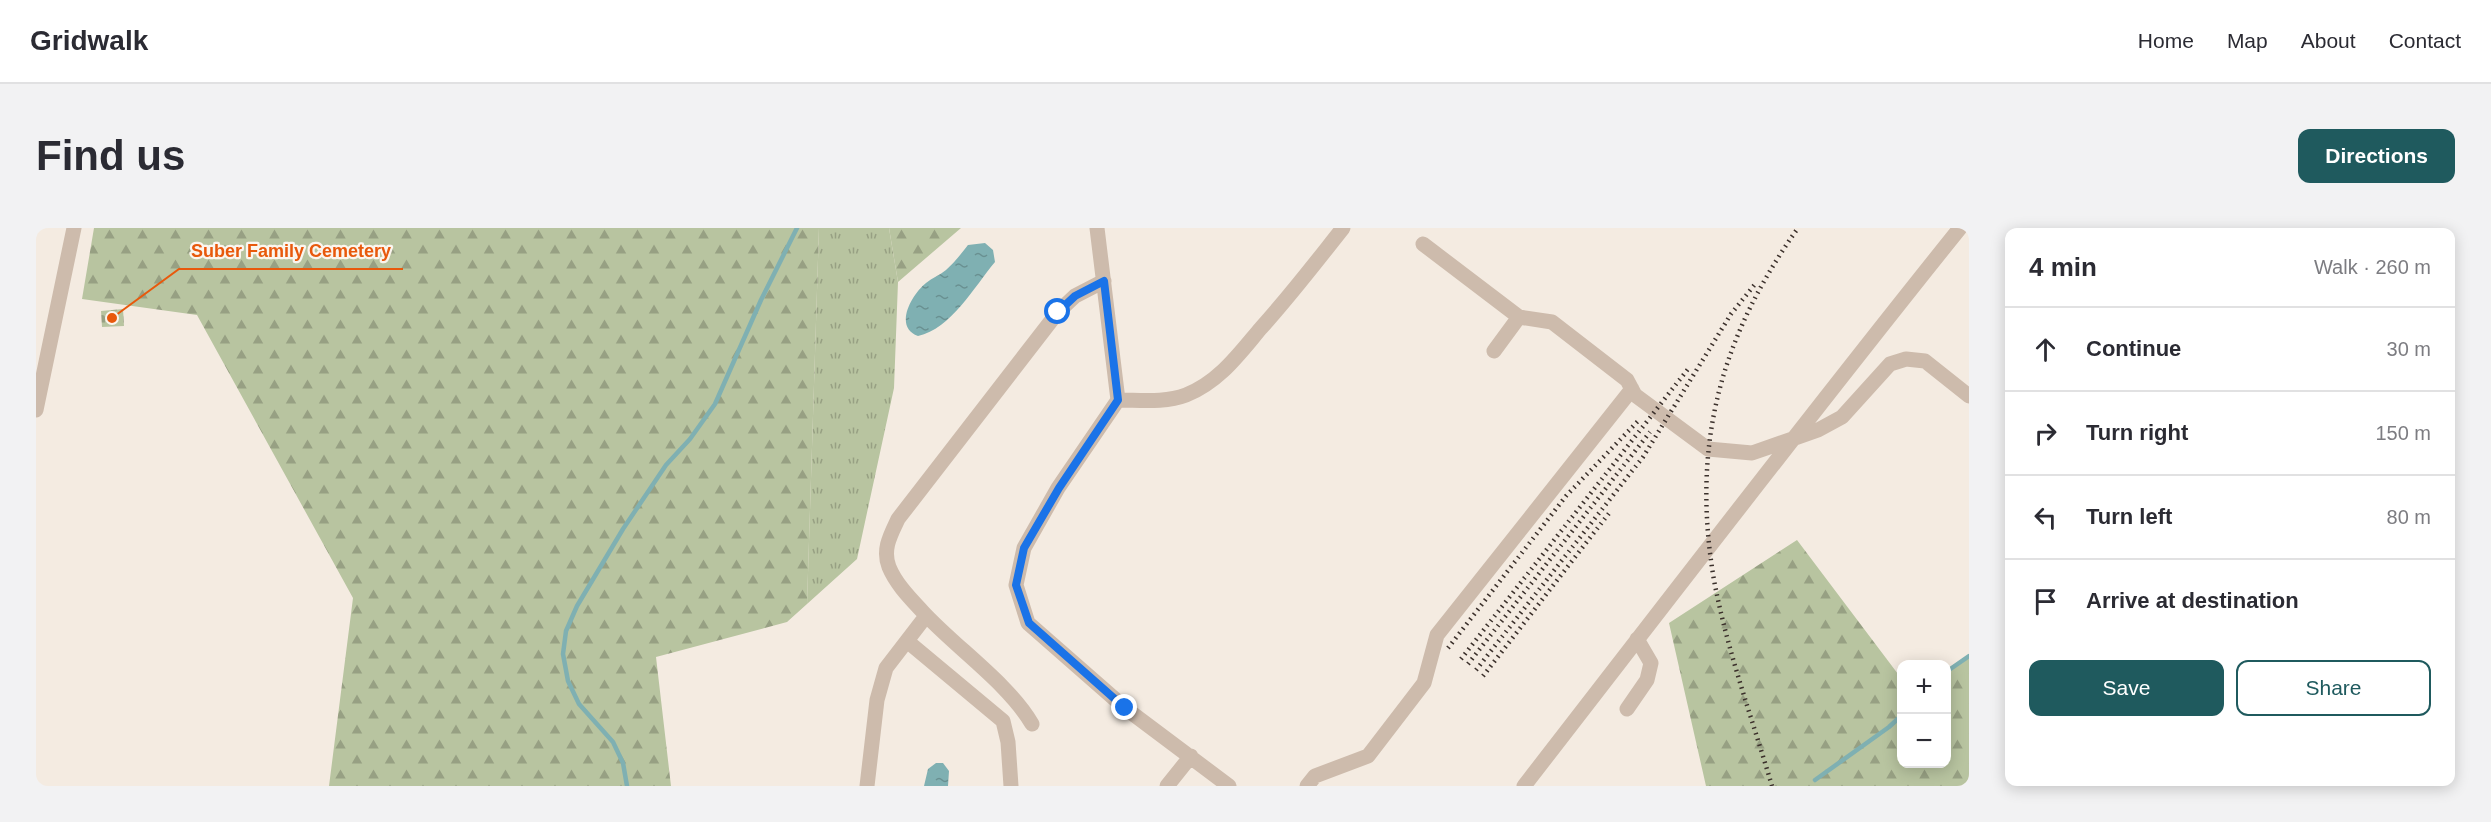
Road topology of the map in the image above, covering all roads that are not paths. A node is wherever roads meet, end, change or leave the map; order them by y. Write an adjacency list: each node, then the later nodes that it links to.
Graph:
1 (74, 228): 12 (street)
2 (1097, 228): 6 (street)
3 (1343, 228): 11 (street)
4 (1960, 228): 13 (street)
5 (1423, 244): 7 (street)
6 (1104, 281): 11 (street); 14 (street)
7 (1519, 317): 8 (street); 9 (street)
8 (1494, 351)
9 (1632, 389): 13 (street); 24 (street)
10 (1969, 396): 13 (street)
11 (1118, 400): 19 (street)
12 (36, 410)
13 (1791, 440): 15 (street)
14 (926, 616): 16 (street); 18 (street)
15 (1637, 639): 17 (street); 25 (street)
16 (907, 641): 20 (street); 21 (street)
17 (1627, 709)
18 (1032, 724)
19 (1191, 756): 22 (street); 23 (street)
20 (867, 786)
21 (1011, 786)
22 (1167, 786)
23 (1229, 786)
24 (1307, 786)
25 (1524, 786)

